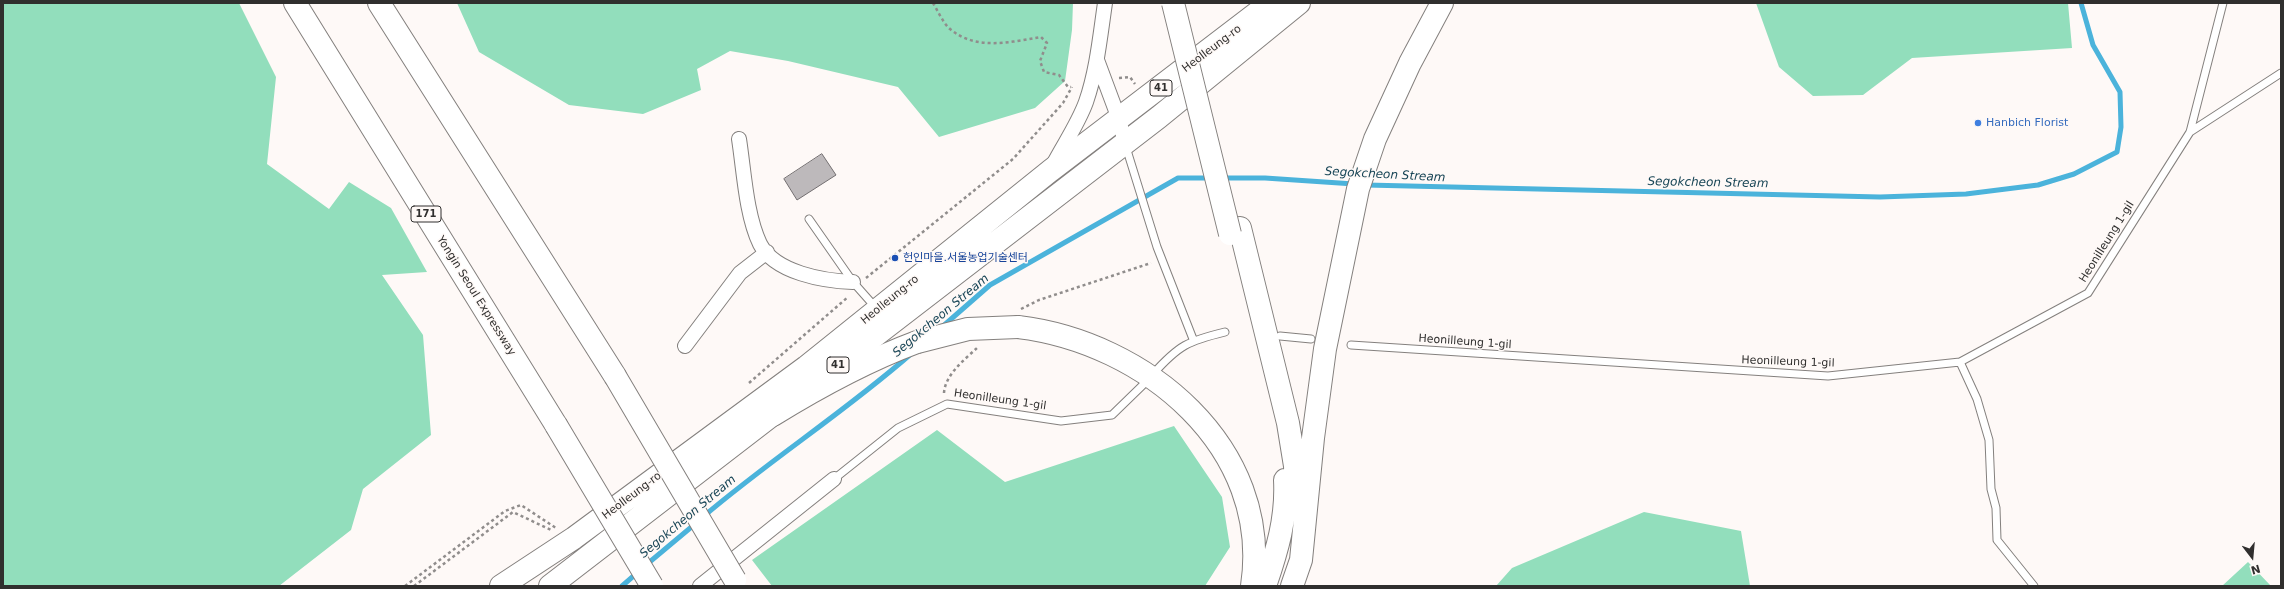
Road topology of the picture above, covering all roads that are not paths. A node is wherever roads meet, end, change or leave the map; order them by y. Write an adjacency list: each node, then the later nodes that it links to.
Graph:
1 (295, 3): 36 (main road, Yongin Seoul Expressway / 171, bridge)
2 (380, 3): 33 (main road, bridge)
3 (1105, 3): 11 (street)
4 (1172, 3): 18 (main road, bridge)
5 (1185, 3): 18 (main road)
6 (1270, 3): 12 (main road, Heolleung-ro / 41)
7 (1299, 3): 15 (main road, Heolleung-ro / 41)
8 (1442, 3): 41 (main road)
9 (2223, 3): 13 (lane, Heonilleung 1-gil)
10 (2281, 73): 13 (lane, Heonilleung 1-gil)
11 (1099, 82): 12 (street); 16 (street)
12 (1119, 119): 15 (street); 16 (main road, Heolleung-ro / 41)
13 (2190, 132): 28 (lane, Heonilleung 1-gil)
14 (739, 140): 19 (street)
15 (1125, 143): 25 (lane); 31 (main road, Heolleung-ro / 41)
16 (1050, 171): 21 (main road, Heolleung-ro / 41)
17 (810, 218): 20 (lane)
18 (1235, 231): 39 (main road); 40 (main road)
19 (767, 252): 20 (street); 27 (street)
20 (854, 284): 21 (lane)
21 (877, 309): 34 (main road, Heolleung-ro / 41)
22 (1225, 332): 25 (lane)
23 (1280, 336): 24 (lane)
24 (1311, 339)
25 (1193, 340): 29 (lane)
26 (1351, 345): 28 (lane, Heonilleung 1-gil)
27 (685, 346)
28 (1960, 362): 42 (lane)
29 (1153, 374)
30 (1148, 380): 32 (lane, Heonilleung 1-gil)
31 (773, 414): 35 (main road, Heolleung-ro / 41); 38 (main road, bridge)
32 (834, 479): 37 (street)
33 (737, 583)
34 (501, 586)
35 (550, 586)
36 (652, 586)
37 (700, 586)
38 (1252, 586)
39 (1265, 586)
40 (1284, 586)
41 (1292, 586)
42 (2034, 586)

